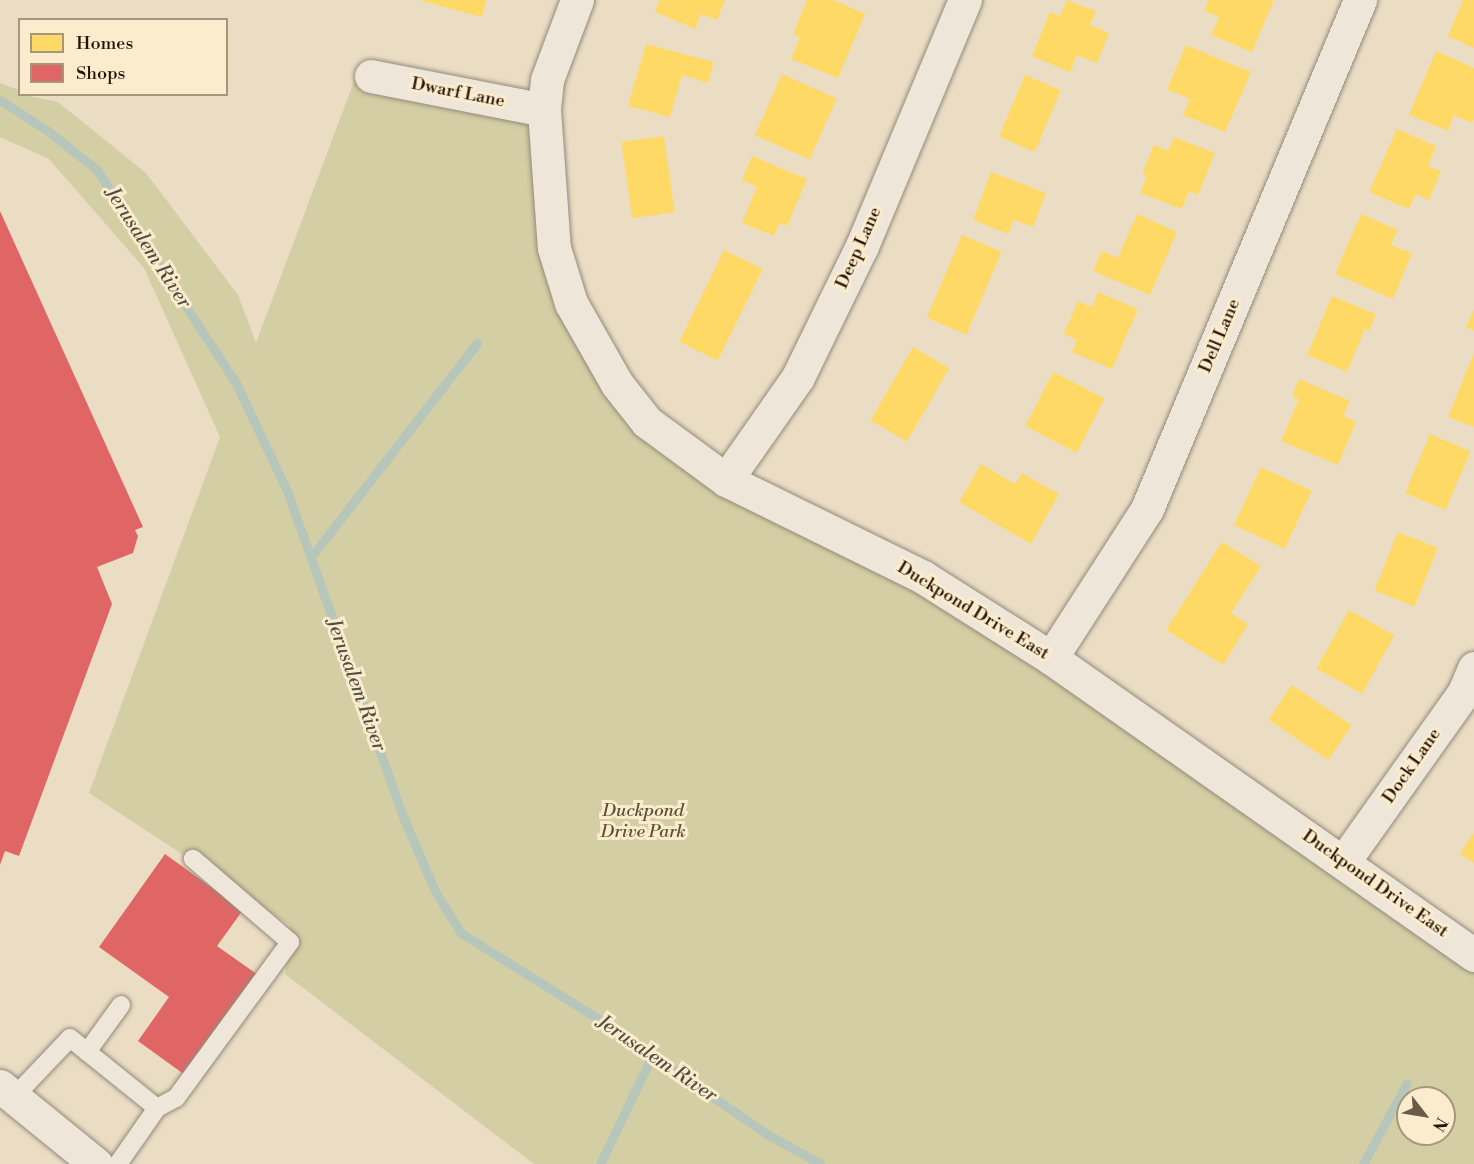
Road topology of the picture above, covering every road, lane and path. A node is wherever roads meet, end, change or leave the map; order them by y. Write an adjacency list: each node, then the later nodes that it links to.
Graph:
1 (577, 0): 5 (street, Duckpond Drive East)
2 (964, 0): 6 (street, Deep Lane)
3 (1360, 0): 7 (street, Dell Lane)
4 (371, 76): 5 (street, Dwarf Lane)
5 (544, 110): 6 (street, Duckpond Drive East)
6 (726, 480): 7 (street, Duckpond Drive East)
7 (1051, 657): 10 (street, Duckpond Drive East)
8 (1474, 668): 10 (street, Dock Lane)
9 (193, 859): 15 (lane)
10 (1344, 861): 11 (street, Duckpond Drive East)
11 (1474, 955)
12 (121, 1005): 13 (lane)
13 (87, 1052): 14 (lane); 15 (lane)
14 (7, 1091): 16 (street)
15 (157, 1108): 17 (lane)
16 (96, 1164)
17 (118, 1164)

